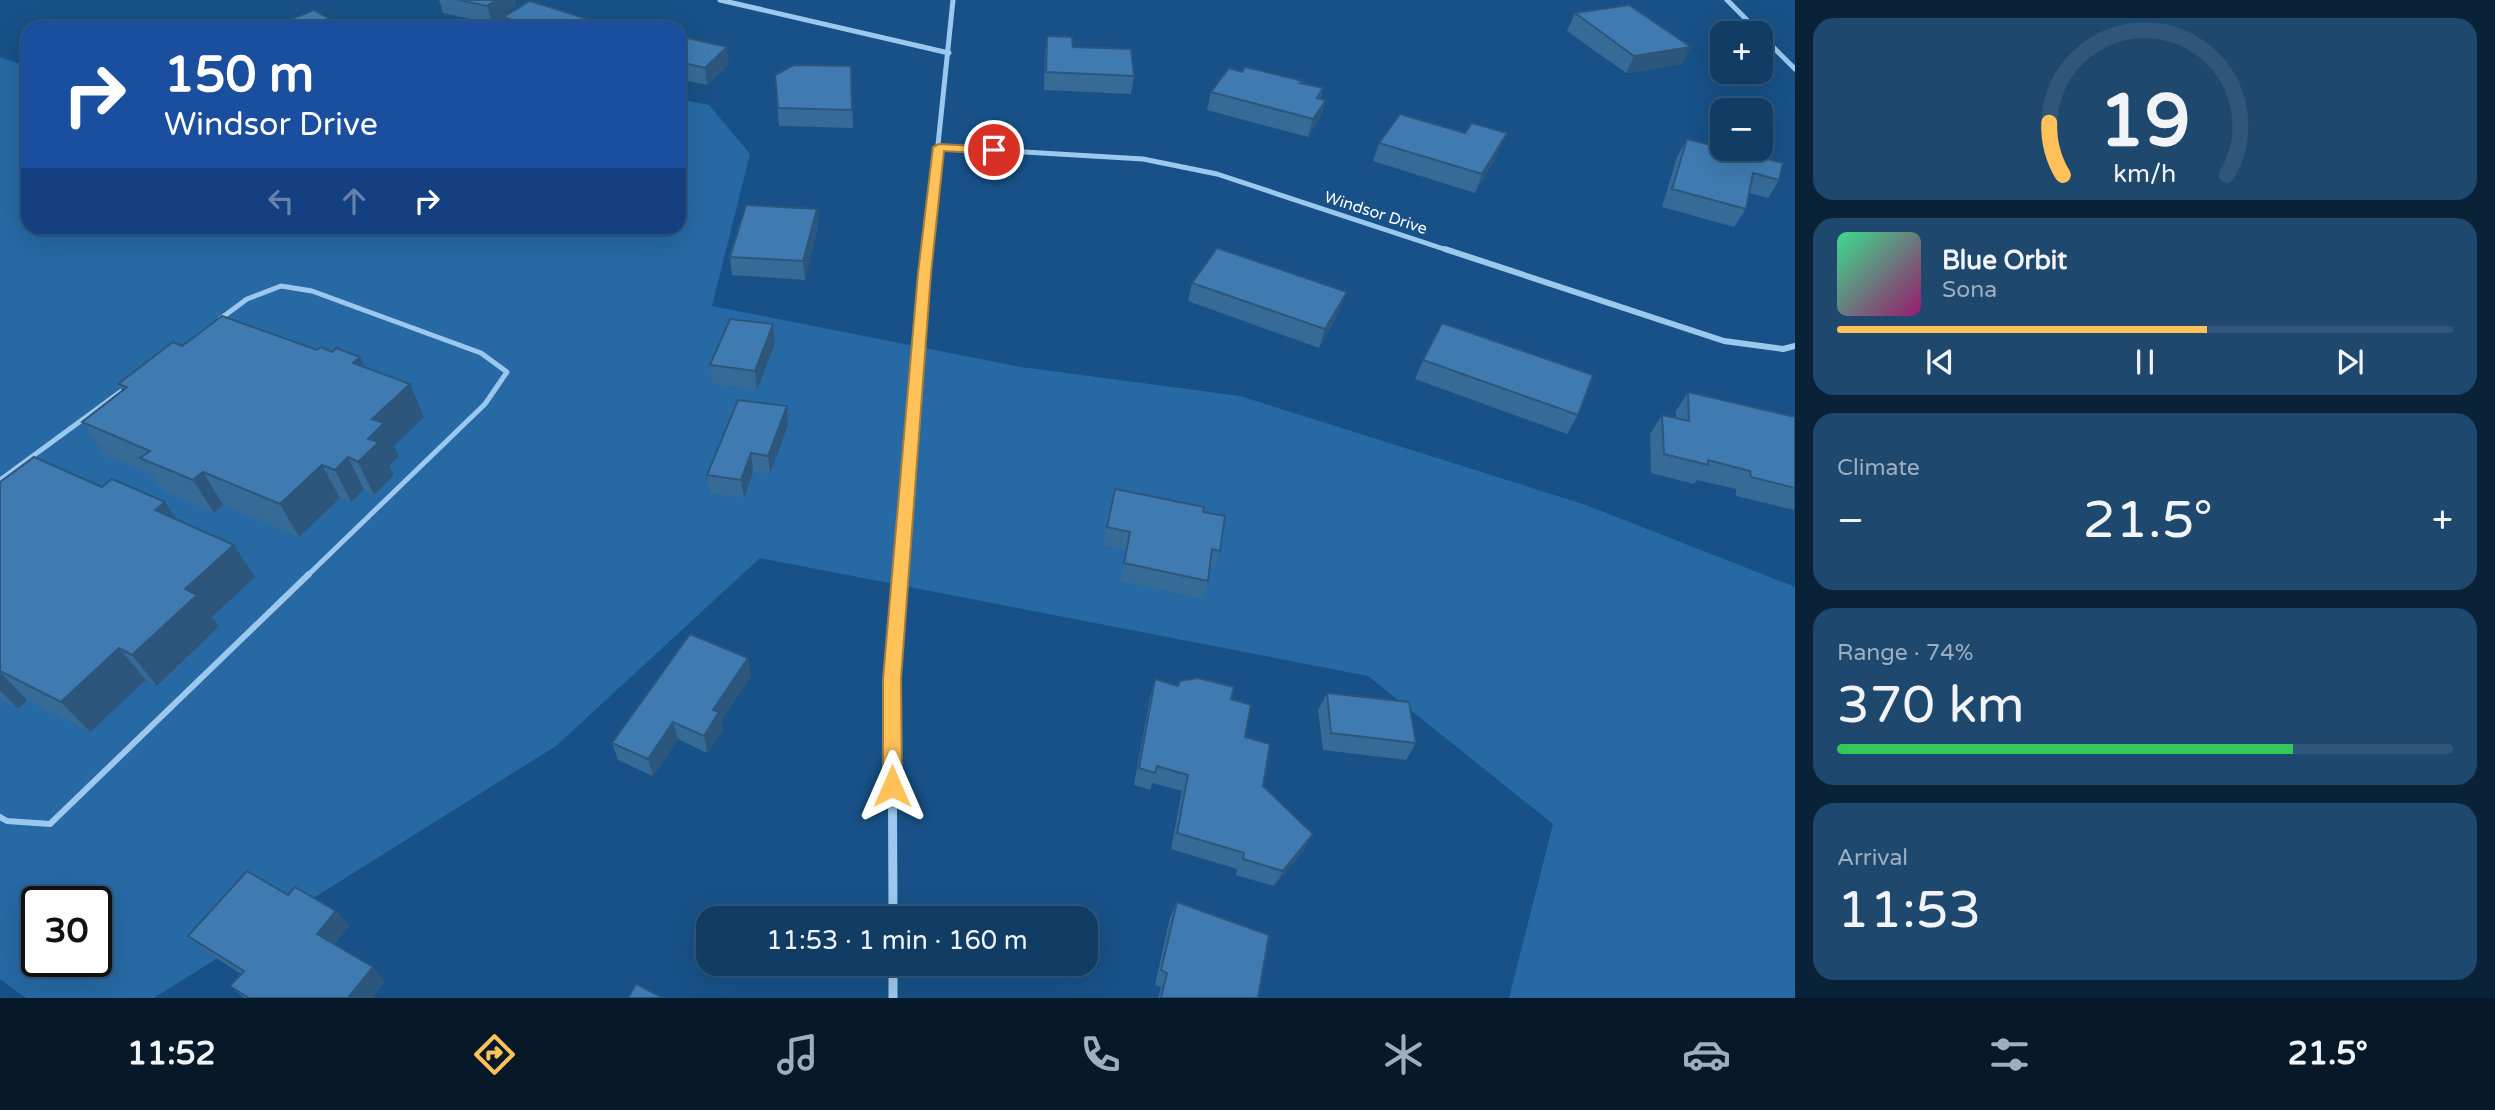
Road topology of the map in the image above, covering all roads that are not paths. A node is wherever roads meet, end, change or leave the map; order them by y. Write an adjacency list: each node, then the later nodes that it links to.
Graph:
1 (720, 0): 6 (street)
2 (953, 0): 6 (street)
3 (1727, 0): 4 (street)
4 (1747, 21)
5 (1773, 47): 7 (street)
6 (949, 53): 8 (street)
7 (1795, 69)
8 (939, 147): 10 (street, Windsor Drive); 14 (street)
9 (214, 324): 13 (lane)
10 (1795, 346)
11 (135, 382): 12 (lane)
12 (0, 481)
13 (0, 817)
14 (893, 906)
15 (893, 976): 16 (street)
16 (893, 998)

